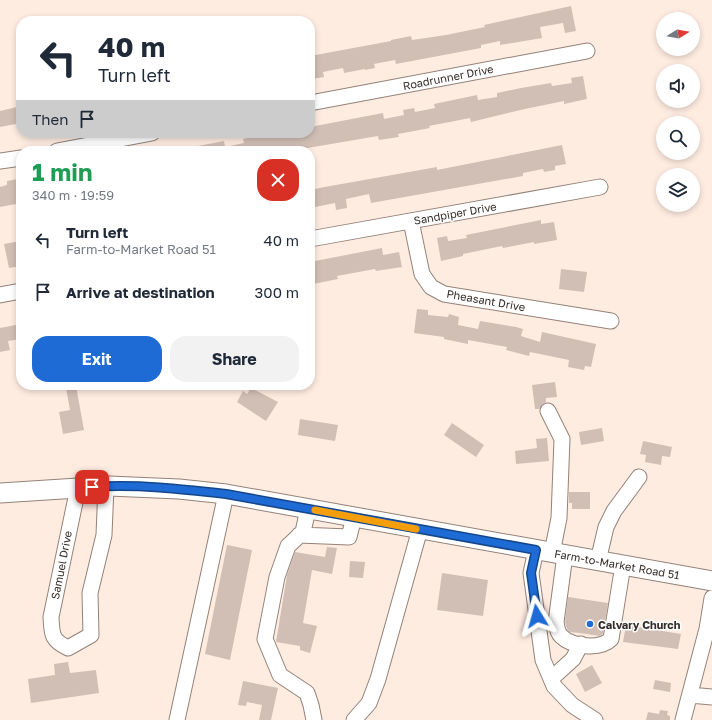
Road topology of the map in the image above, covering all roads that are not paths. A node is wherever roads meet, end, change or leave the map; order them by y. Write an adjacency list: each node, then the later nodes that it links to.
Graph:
1 (587, 51): 2 (street, Roadrunner Drive)
2 (315, 102)
3 (126, 138): 4 (street)
4 (83, 146)
5 (16, 159): 6 (street)
6 (0, 161)
7 (600, 187): 8 (street, Sandpiper Drive)
8 (410, 221): 9 (street, Sandpiper Drive); 12 (street, Pheasant Drive)
9 (315, 238)
10 (16, 292): 11 (street)
11 (0, 296)
12 (611, 321)
13 (548, 411): 23 (street)
14 (639, 477): 24 (street)
15 (106, 486): 16 (main road, Farm-to-Market Road 51); 16 (street, Samuel Drive); 18 (main road, Farm-to-Market Road 51)
16 (78, 488): 17 (main road, Farm-to-Market Road 51)
17 (0, 493)
18 (226, 494): 19 (main road, Farm-to-Market Road 51); 32 (street)
19 (308, 509): 20 (main road, Farm-to-Market Road 51); 22 (street)
20 (354, 517): 21 (main road, Farm-to-Market Road 51); 22 (street)
21 (420, 529): 23 (main road, Farm-to-Market Road 51); 34 (street)
22 (299, 535): 33 (street)
23 (551, 553): 24 (main road, Farm-to-Market Road 51); 28 (street); 29 (street)
24 (598, 561): 25 (main road, Farm-to-Market Road 51)
25 (623, 565): 26 (main road, Farm-to-Market Road 51); 28 (street)
26 (712, 581)
27 (712, 598): 30 (street)
28 (581, 644): 29 (street)
29 (551, 679): 35 (street)
30 (690, 695): 31 (street); 36 (street)
31 (712, 697)
32 (177, 720)
33 (314, 720)
34 (354, 720)
35 (595, 720)
36 (683, 720)

